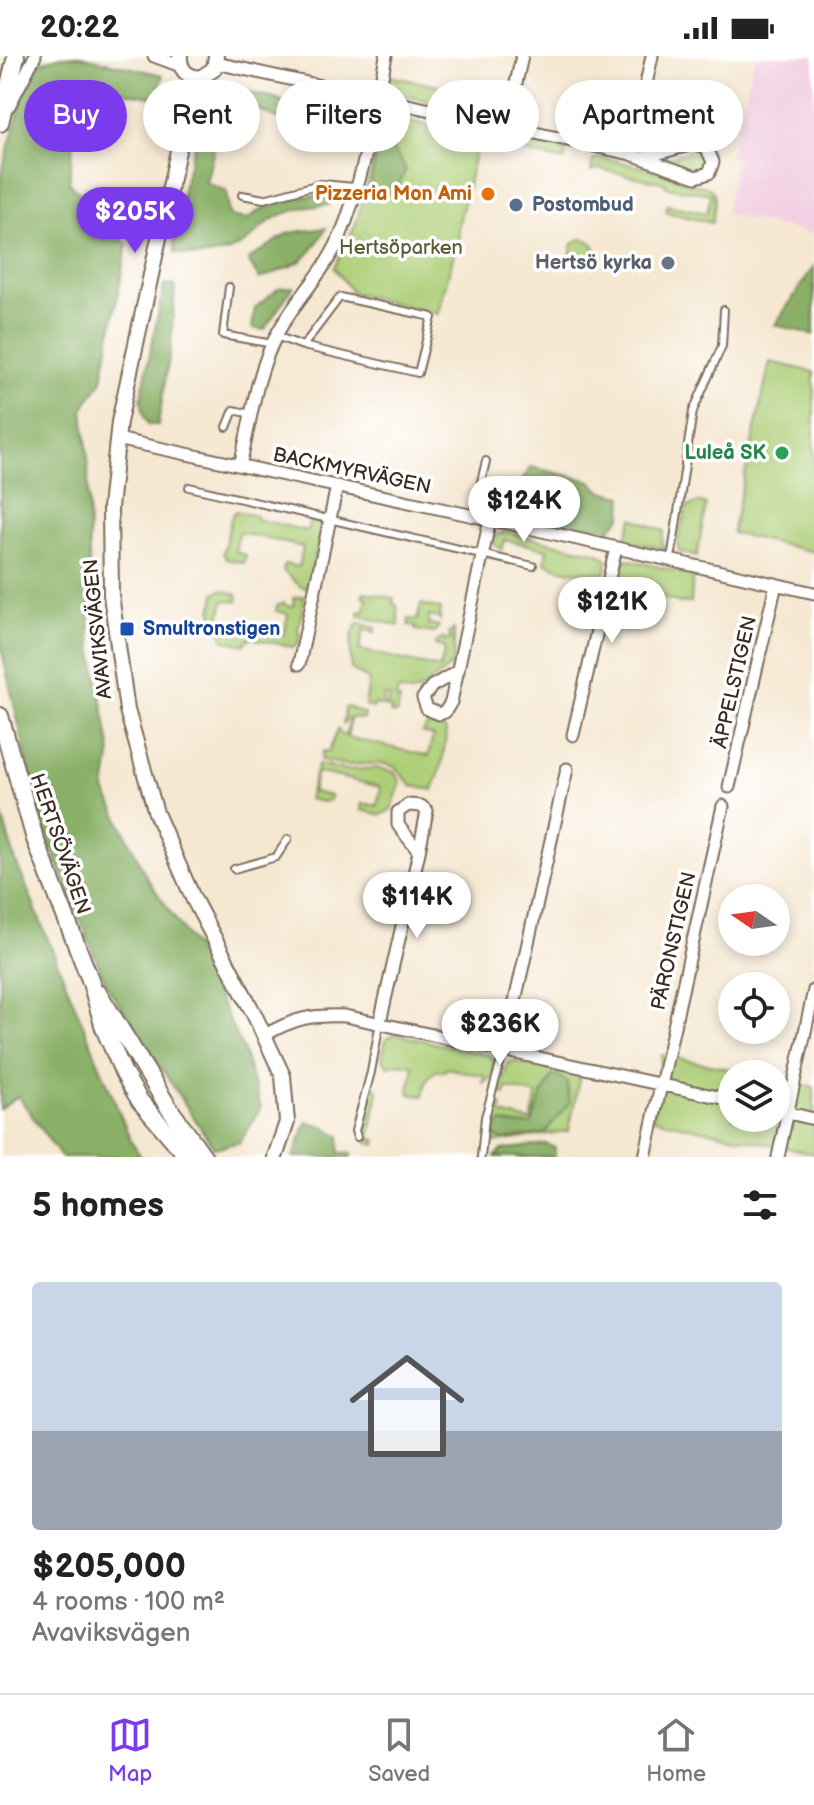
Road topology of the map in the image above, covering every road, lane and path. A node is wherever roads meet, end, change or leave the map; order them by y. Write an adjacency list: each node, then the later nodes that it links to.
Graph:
1 (16, 56): 13 (main road)
2 (35, 56): 13 (street)
3 (154, 56): 8 (street)
4 (386, 56): 11 (street)
5 (522, 56): 12 (street)
6 (652, 56): 16 (street)
7 (216, 60): 9 (street); 10 (street)
8 (180, 61): 9 (street)
9 (194, 77): 26 (street, AVAVIKSVÄGEN)
10 (306, 80)
11 (381, 80)
12 (517, 80)
13 (0, 126)
14 (539, 132): 16 (street)
15 (364, 152): 18 (street)
16 (631, 154): 17 (street)
17 (645, 157): 17 (street)
18 (355, 187): 19 (lane); 22 (street)
19 (242, 195)
20 (229, 287): 22 (lane)
21 (724, 310): 36 (lane)
22 (274, 340): 23 (lane); 24 (street)
23 (303, 346): 23 (lane)
24 (251, 414): 25 (lane); 28 (street)
25 (227, 427)
26 (117, 439): 28 (street, BACKMYRVÄGEN); 53 (street, AVAVIKSVÄGEN)
27 (486, 461): 31 (lane)
28 (240, 465): 29 (street, BACKMYRVÄGEN)
29 (337, 486): 31 (street, BACKMYRVÄGEN); 32 (street)
30 (189, 487): 32 (lane)
31 (473, 515): 33 (street, BACKMYRVÄGEN)
32 (330, 518): 35 (lane); 40 (street)
33 (490, 519): 34 (street, BACKMYRVÄGEN); 35 (street)
34 (616, 548): 38 (street, BACKMYRVÄGEN); 43 (street)
35 (483, 553): 37 (lane); 41 (street)
36 (672, 553)
37 (533, 566)
38 (776, 584): 39 (street, BACKMYRVÄGEN); 45 (street, ÄPPELSTIGEN)
39 (814, 593)
40 (299, 664)
41 (458, 671)
42 (0, 716): 50 (main road, HERTSÖVÄGEN)
43 (573, 735)
44 (567, 769): 54 (street)
45 (729, 787)
46 (723, 806): 56 (street, PÄRONSTIGEN)
47 (288, 839): 49 (lane)
48 (419, 852): 52 (street)
49 (234, 869)
50 (91, 982): 63 (main road, HERTSÖVÄGEN); 64 (main road, HERTSÖVÄGEN)
51 (814, 990): 55 (street)
52 (380, 1022): 53 (street); 54 (street); 61 (lane)
53 (265, 1035): 62 (street, AVAVIKSVÄGEN)
54 (504, 1050): 56 (street); 65 (lane)
55 (790, 1081)
56 (661, 1084): 57 (street); 66 (street, PÄRONSTIGEN)
57 (718, 1097)
58 (790, 1113): 59 (street)
59 (814, 1119)
60 (780, 1132): 67 (street)
61 (357, 1137)
62 (274, 1154)
63 (188, 1157)
64 (204, 1157)
65 (481, 1157)
66 (645, 1157)
67 (778, 1157)

